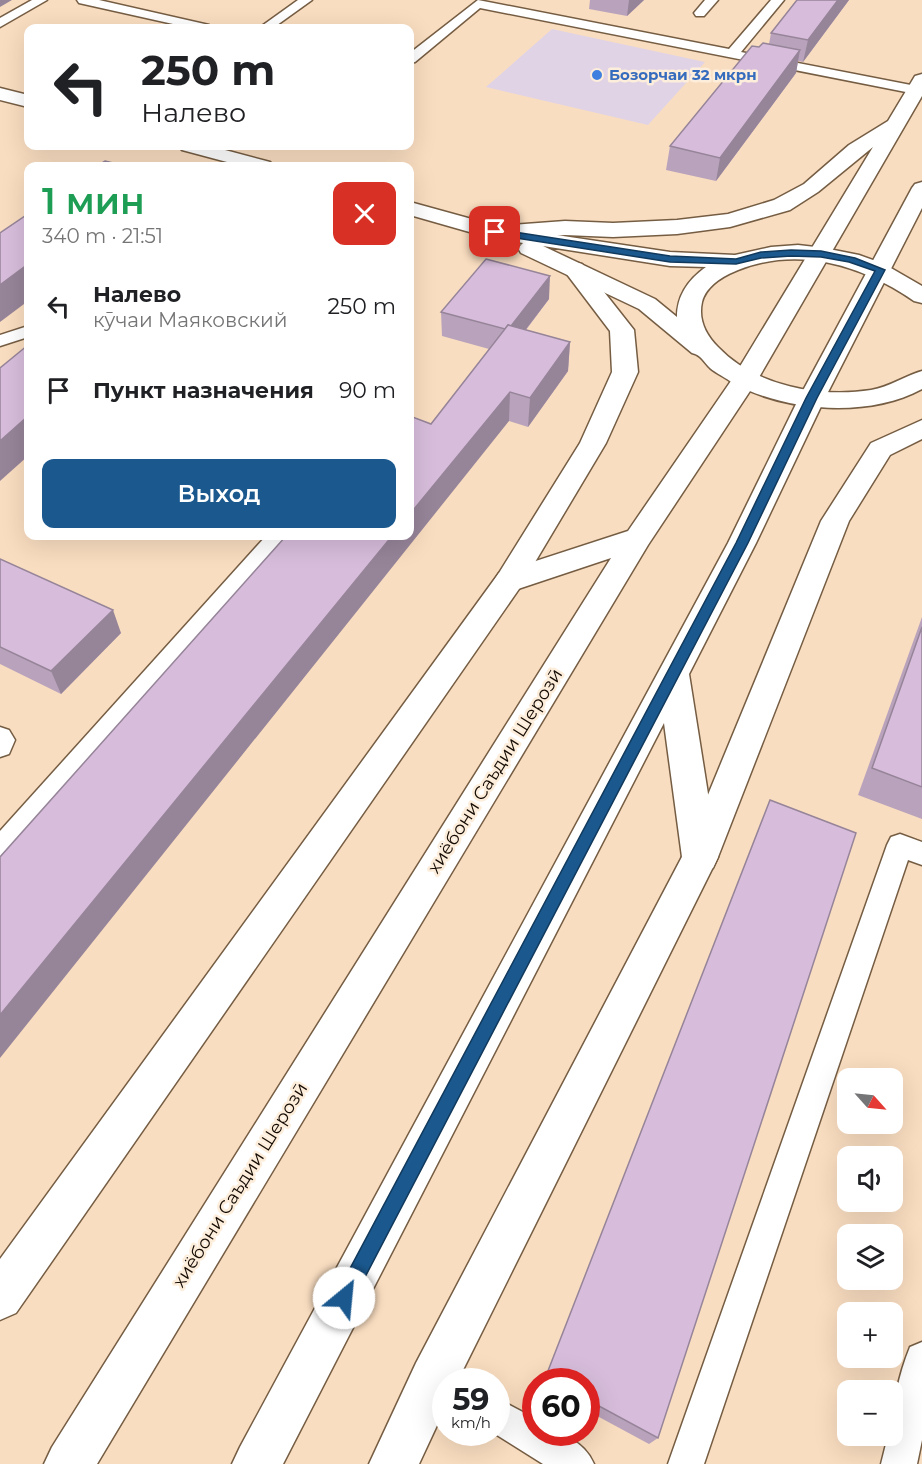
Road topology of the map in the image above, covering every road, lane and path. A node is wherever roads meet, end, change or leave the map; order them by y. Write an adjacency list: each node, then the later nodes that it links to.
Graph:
1 (41, 0): 8 (lane)
2 (83, 0): 9 (lane)
3 (306, 0): 10 (lane)
4 (712, 0): 7 (lane)
5 (778, 0): 12 (lane)
6 (555, 5): 11 (lane)
7 (700, 13)
8 (0, 23)
9 (188, 24)
10 (271, 24)
11 (593, 27): 12 (lane); 13 (lane)
12 (731, 55): 14 (lane)
13 (414, 56)
14 (919, 85): 17 (main road, хиёбони Саъдии Шерозӣ)
15 (0, 94): 16 (main road)
16 (24, 100)
17 (897, 123): 22 (main road); 23 (main road, хиёбони Саъдии Шерозӣ)
18 (204, 150): 19 (main road)
19 (248, 162)
20 (922, 188): 26 (main road)
21 (414, 209): 22 (main road)
22 (497, 233): 24 (main road); 25 (main road)
23 (821, 254): 24 (main road); 26 (main road); 31 (main road, хиёбони Саъдии Шерозӣ)
24 (736, 262): 30 (main road)
25 (574, 270): 30 (main road); 39 (main road)
26 (880, 270): 27 (main road); 35 (main road)
27 (922, 296)
28 (24, 332): 29 (lane)
29 (0, 341)
30 (706, 352): 31 (main road)
31 (745, 379): 35 (main road); 37 (main road, хиёбони Саъдии Шерозӣ)
32 (922, 379): 34 (main road)
33 (922, 392): 34 (main road)
34 (890, 394): 35 (main road)
35 (812, 398): 40 (main road)
36 (922, 428): 45 (main road)
37 (638, 538): 39 (main road); 51 (main road, хиёбони Саъдии Шерозӣ)
38 (274, 540): 43 (lane)
39 (509, 580): 46 (main road)
40 (673, 673): 45 (main road); 52 (main road)
41 (0, 736): 42 (lane)
42 (0, 747)
43 (0, 849)
44 (922, 854): 55 (lane)
45 (700, 857): 48 (main road)
46 (0, 1297)
47 (922, 1359): 56 (lane)
48 (447, 1368)
49 (432, 1396): 53 (main road)
50 (510, 1424): 54 (lane)
51 (69, 1464)
52 (257, 1464)
53 (394, 1464)
54 (576, 1464)
55 (686, 1464)
56 (900, 1464)

